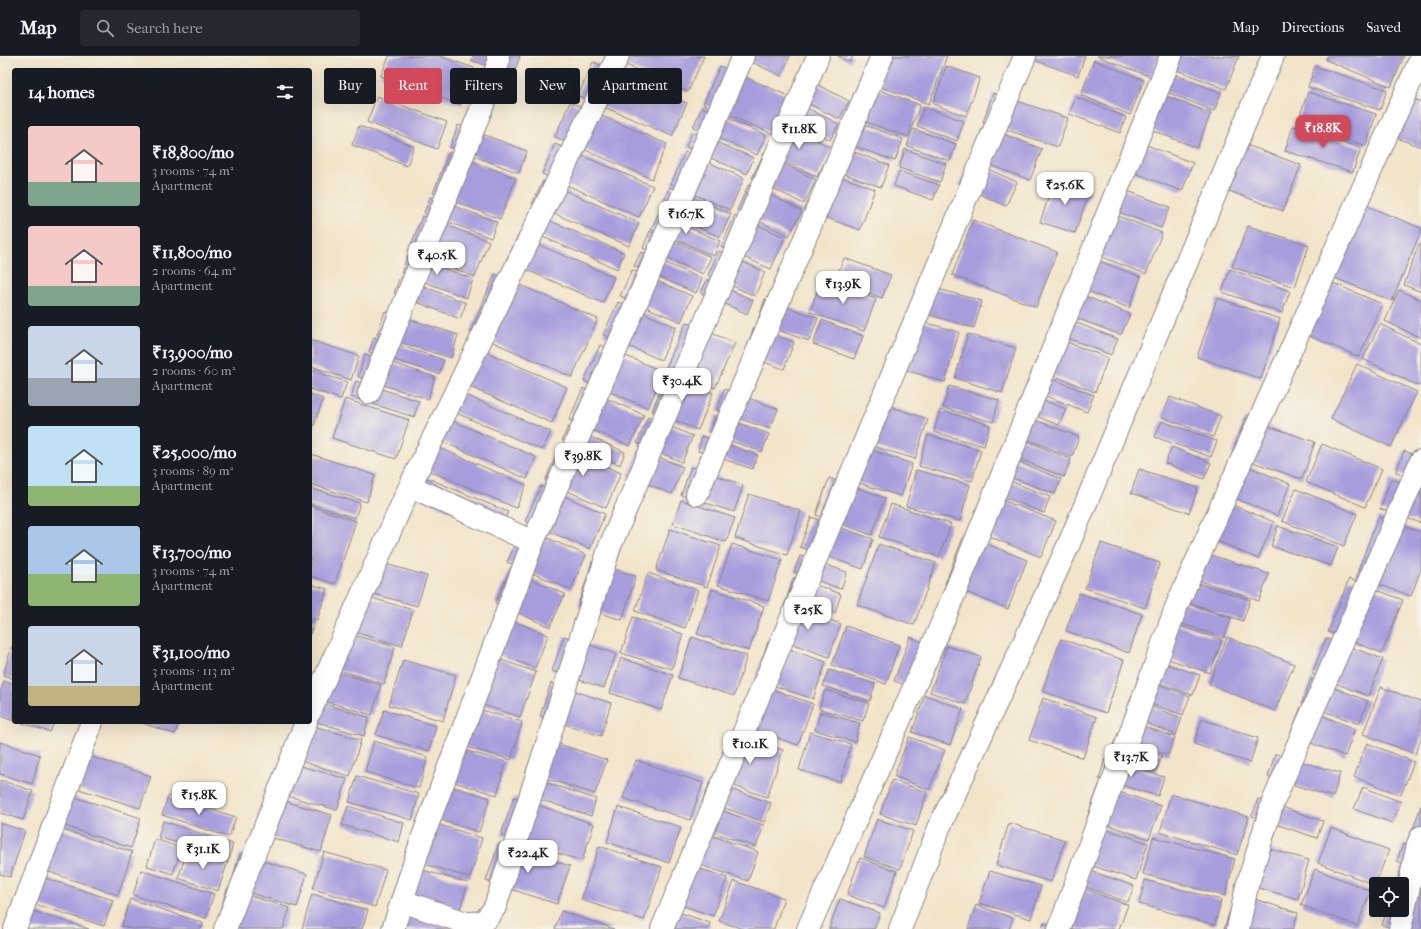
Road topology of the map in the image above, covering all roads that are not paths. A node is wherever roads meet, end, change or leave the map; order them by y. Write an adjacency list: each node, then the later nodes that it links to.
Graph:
1 (498, 56): 10 (street)
2 (618, 56): 12 (street)
3 (743, 56): 14 (street)
4 (818, 56): 19 (street)
5 (882, 56): 13 (street)
6 (1025, 56): 23 (street)
7 (1171, 56): 24 (street)
8 (1273, 56): 25 (street)
9 (1421, 58): 26 (street)
10 (369, 393)
11 (1421, 461): 27 (street)
12 (410, 486): 14 (street); 15 (street)
13 (697, 494)
14 (533, 542): 19 (street)
15 (312, 707)
16 (91, 724): 20 (street)
17 (305, 724): 21 (street)
18 (1421, 837): 28 (street)
19 (402, 901): 22 (street)
20 (15, 929)
21 (225, 929)
22 (393, 929)
23 (662, 929)
24 (808, 929)
25 (900, 929)
26 (1058, 929)
27 (1238, 929)
28 (1400, 929)

